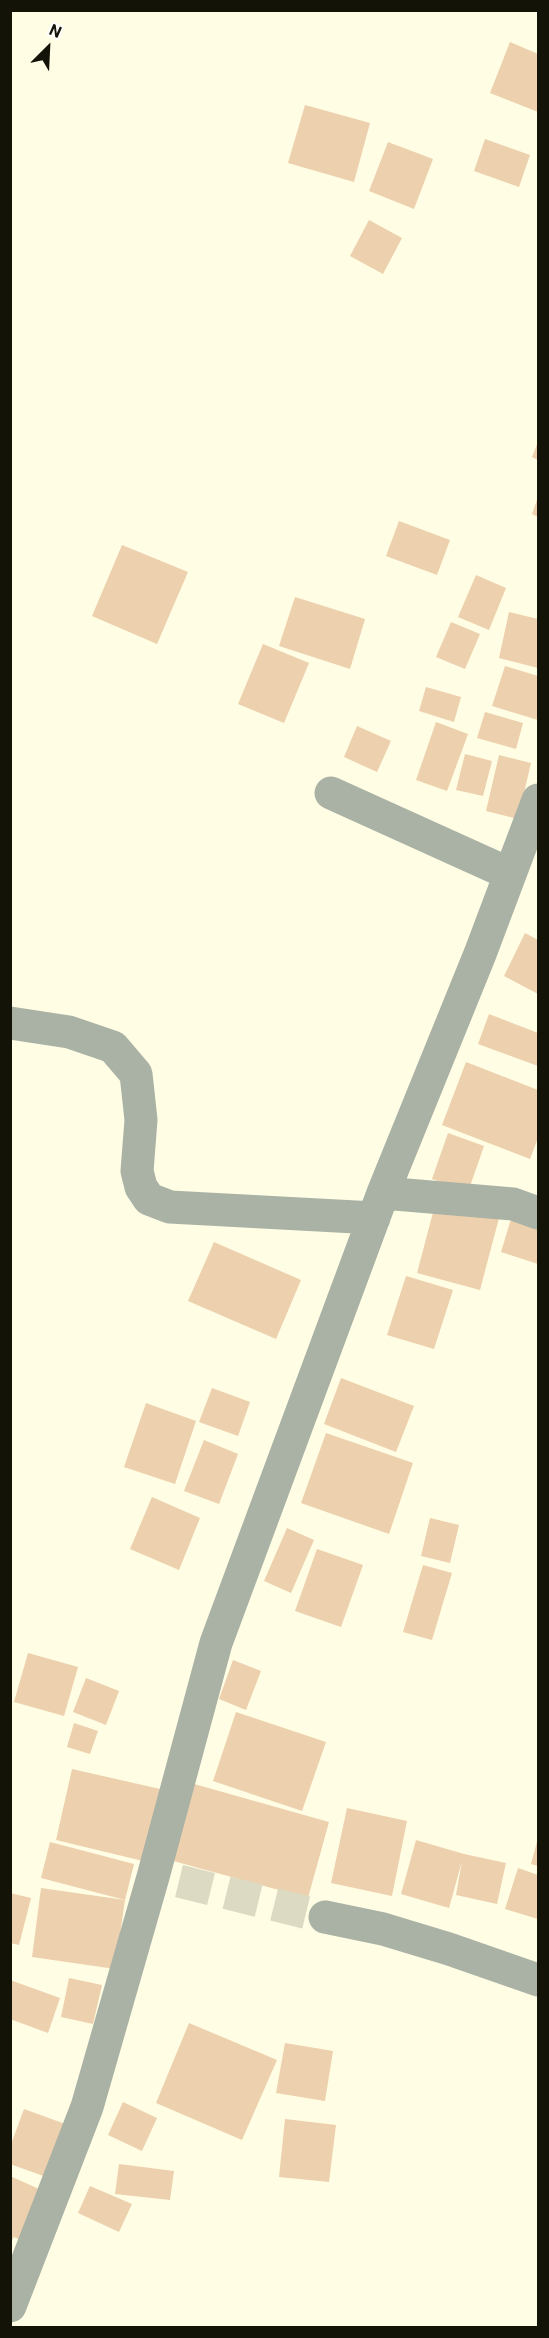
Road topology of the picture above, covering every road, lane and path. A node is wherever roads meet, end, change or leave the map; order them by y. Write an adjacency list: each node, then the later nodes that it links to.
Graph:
1 (331, 793): 3 (street)
2 (538, 800): 3 (street)
3 (510, 874): 5 (street)
4 (10, 1023): 5 (street)
5 (379, 1206): 6 (street); 9 (street)
6 (538, 1213)
7 (325, 1917): 8 (street)
8 (538, 1980)
9 (10, 2306)

